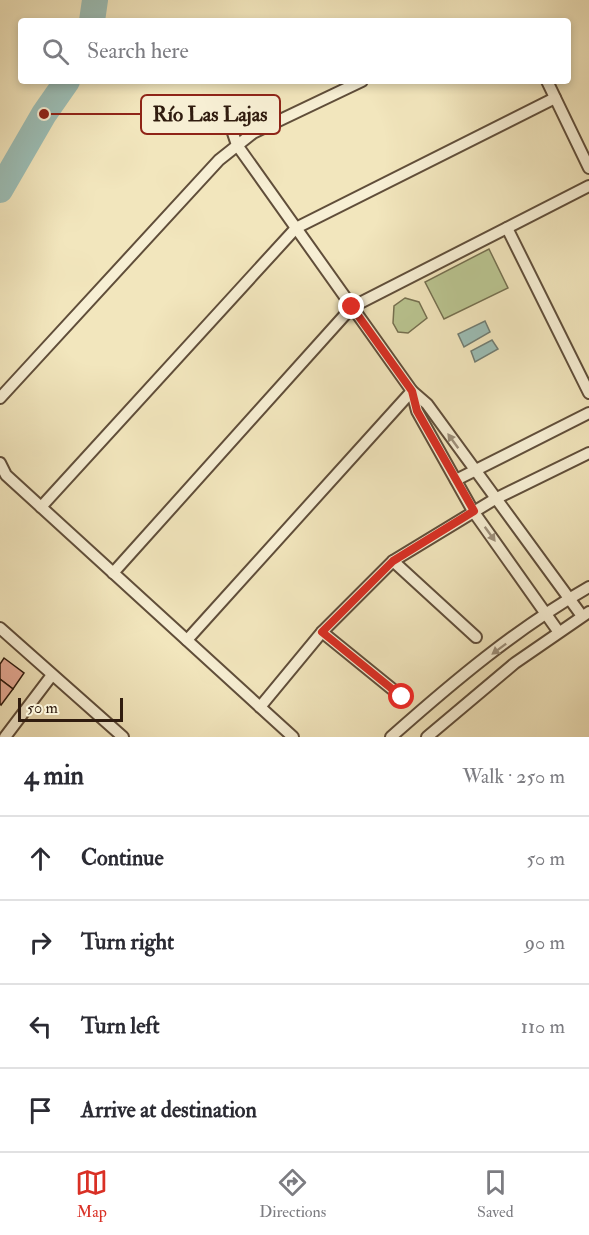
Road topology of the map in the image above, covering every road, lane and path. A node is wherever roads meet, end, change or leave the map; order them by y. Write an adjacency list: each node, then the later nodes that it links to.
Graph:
1 (356, 84): 5 (street)
2 (548, 84): 3 (street)
3 (555, 98): 6 (street); 8 (street)
4 (230, 124): 5 (street)
5 (237, 145): 8 (street); 13 (street)
6 (589, 168)
7 (589, 186): 9 (street)
8 (296, 228): 10 (street); 20 (street)
9 (507, 228): 10 (street); 12 (street)
10 (352, 307): 11 (street); 23 (street)
11 (412, 391): 17 (street, one-way to 11); 18 (street); 32 (street)
12 (589, 393)
13 (0, 398)
14 (589, 413): 17 (street)
15 (589, 453): 19 (street)
16 (0, 463): 20 (street)
17 (475, 471): 18 (street); 19 (street)
18 (456, 480): 21 (street)
19 (495, 499): 21 (street); 25 (street)
20 (41, 507): 23 (street)
21 (474, 511): 22 (street); 26 (street, one-way to 26)
22 (393, 561): 30 (street); 31 (street)
23 (113, 573): 32 (street)
24 (589, 587): 25 (street)
25 (569, 598): 26 (street); 27 (street)
26 (546, 614): 29 (street); 39 (street, one-way to 39)
27 (585, 614): 29 (street)
28 (0, 627): 33 (street)
29 (558, 631): 40 (street)
30 (322, 632): 34 (street); 35 (street)
31 (476, 637)
32 (187, 640): 35 (street)
33 (52, 675): 36 (street); 37 (street)
34 (402, 697)
35 (260, 707): 38 (street)
36 (5, 737)
37 (123, 737)
38 (293, 737)
39 (391, 737)
40 (427, 737)

